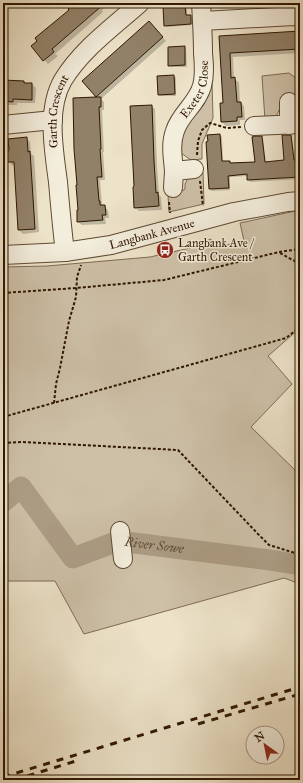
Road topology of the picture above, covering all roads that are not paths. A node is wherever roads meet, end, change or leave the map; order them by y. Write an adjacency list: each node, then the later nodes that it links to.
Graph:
1 (140, 3): 5 (street, Garth Crescent)
2 (202, 12): 3 (street); 9 (street, Exeter Close)
3 (300, 17)
4 (289, 102): 7 (street)
5 (53, 120): 6 (street); 11 (street, Garth Crescent)
6 (3, 124)
7 (295, 125): 8 (street)
8 (254, 126)
9 (194, 169)
10 (300, 201): 11 (street, Langbank Avenue)
11 (72, 251): 12 (street, Langbank Avenue)
12 (3, 255)
13 (120, 531): 14 (street)
14 (123, 559)

